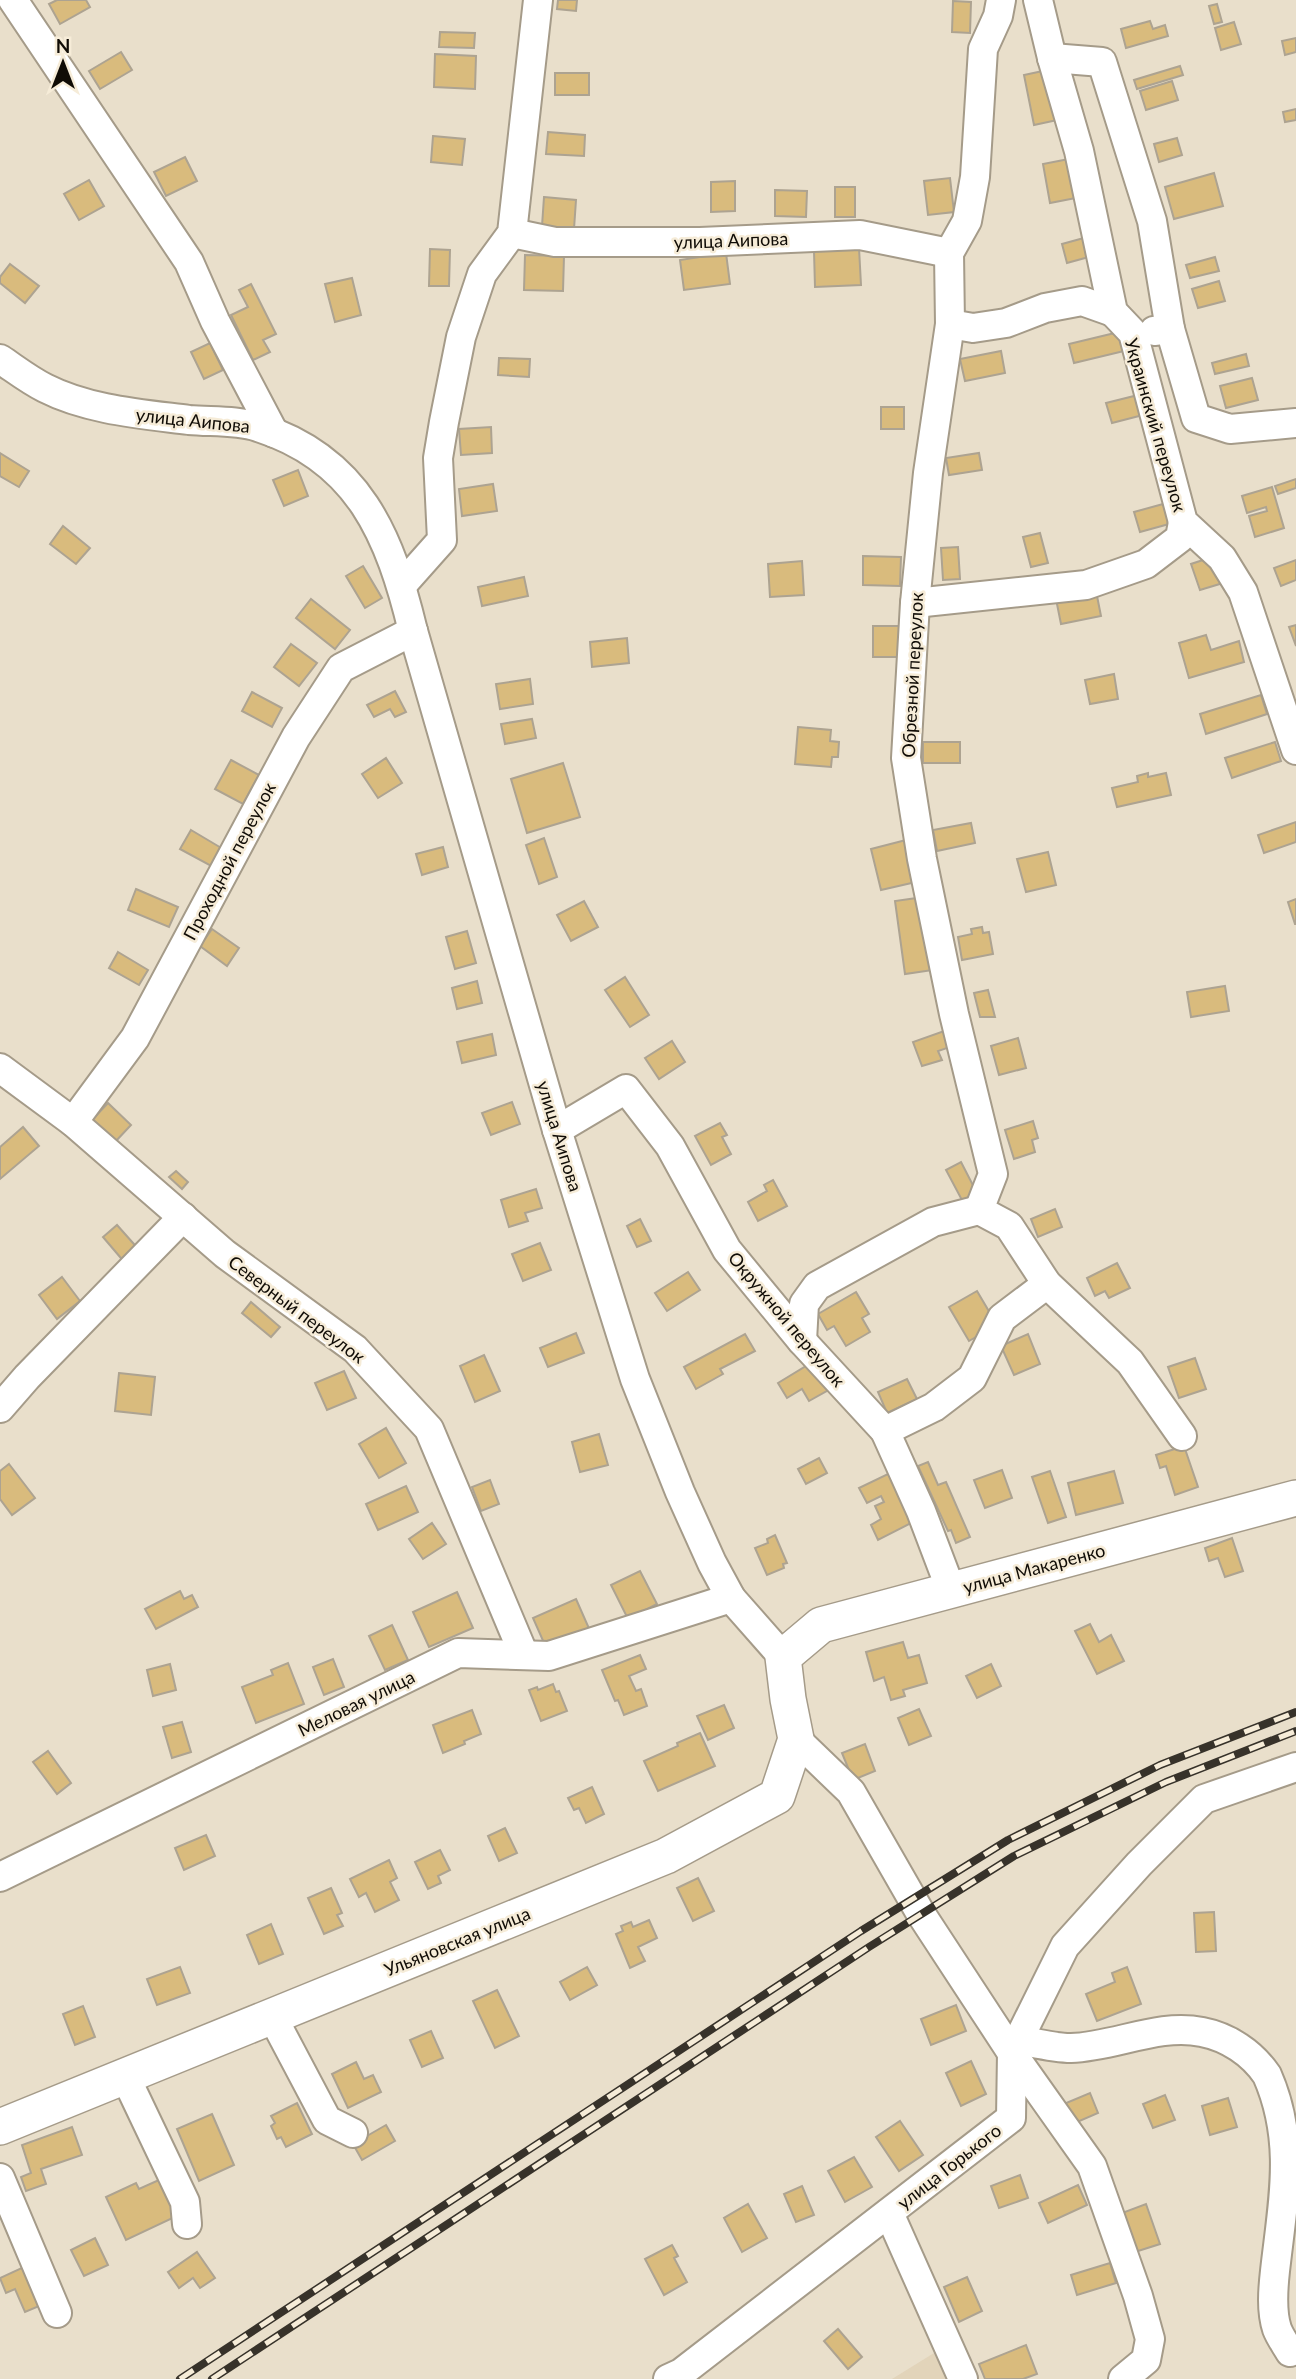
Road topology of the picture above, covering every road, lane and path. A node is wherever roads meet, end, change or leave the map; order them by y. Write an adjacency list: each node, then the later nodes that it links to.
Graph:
1 (13, 0): 14 (street)
2 (538, 0): 6 (street)
3 (1039, 4): 4 (street); 5 (street)
4 (999, 8): 7 (street)
5 (1052, 58): 8 (street); 10 (street)
6 (512, 233): 7 (street, улица Аипова); 16 (street)
7 (949, 253): 9 (street, Обрезной переулок)
8 (1113, 312): 9 (street); 11 (street, Украинский переулок)
9 (950, 324): 17 (street, Обрезной переулок)
10 (1170, 329): 11 (street); 13 (street)
11 (1133, 333): 15 (street, Украинский переулок)
12 (0, 359): 14 (street, улица Аипова)
13 (1296, 423)
14 (274, 433): 16 (street, улица Аипова)
15 (1183, 522): 17 (street); 19 (street, Украинский переулок)
16 (402, 585): 18 (street, улица Аипова)
17 (915, 603): 23 (street, Обрезной переулок)
18 (413, 631): 21 (street, Проходной переулок); 22 (street, улица Аипова)
19 (1296, 750)
20 (0, 1068): 21 (street, Северный переулок)
21 (73, 1122): 24 (street, Северный переулок)
22 (557, 1130): 26 (street, Окружной переулок); 32 (street, улица Аипова)
23 (979, 1210): 25 (street); 26 (street)
24 (183, 1217): 27 (street); 33 (street, Северный переулок)
25 (1047, 1284): 28 (street); 29 (street)
26 (802, 1340): 28 (street, Окружной переулок)
27 (0, 1408)
28 (885, 1431): 31 (street, Окружной переулок)
29 (1182, 1436)
30 (1296, 1498): 31 (main road, улица Макаренко)
31 (951, 1590): 34 (main road, улица Макаренко)
32 (731, 1598): 33 (street, Меловая улица); 34 (street, улица Аипова)
33 (524, 1655): 37 (street, Меловая улица)
34 (783, 1657): 35 (main road, Ульяновская улица)
35 (796, 1739): 38 (main road, Ульяновская улица); 39 (street)
36 (1296, 1767): 39 (street, улица Горького)
37 (0, 1877)
38 (272, 2016): 40 (main road, Ульяновская улица); 42 (street)
39 (1016, 2047): 44 (street, улица Горького); 47 (street); 50 (street)
40 (125, 2076): 41 (main road, Ульяновская улица); 45 (street)
41 (0, 2127)
42 (353, 2133)
43 (0, 2178): 46 (street)
44 (889, 2213): 48 (street, улица Горького); 49 (street)
45 (187, 2224)
46 (57, 2313)
47 (1290, 2352)
48 (668, 2379)
49 (963, 2379)
50 (1124, 2379)

